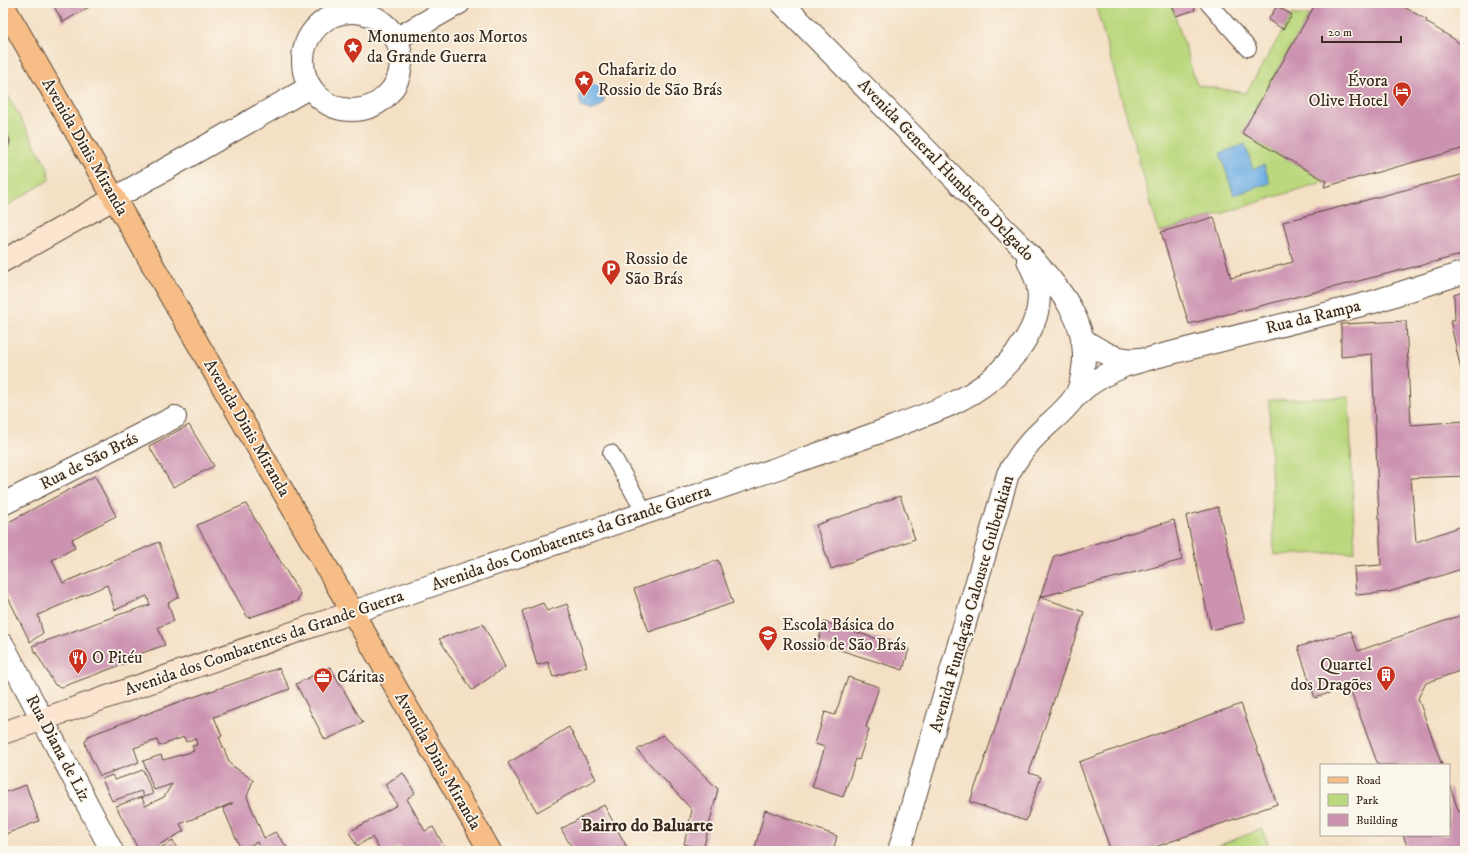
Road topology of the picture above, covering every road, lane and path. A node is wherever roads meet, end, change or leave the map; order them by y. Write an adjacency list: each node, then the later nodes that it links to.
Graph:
1 (459, 3): 5 (street)
2 (782, 3): 9 (street, Avenida General Humberto Delgado)
3 (1208, 3): 6 (lane)
4 (3, 5): 8 (main road, Avenida Dinis Miranda)
5 (396, 39): 7 (street); 7 (street)
6 (1248, 48)
7 (310, 87): 8 (street)
8 (115, 198): 10 (street); 19 (main road, Avenida Dinis Miranda)
9 (1023, 248): 12 (street, Avenida General Humberto Delgado); 18 (street, Avenida dos Combatentes da Grande Guerra)
10 (3, 261)
11 (1465, 272): 13 (street, Rua da Rampa)
12 (1083, 346): 13 (street, Rua da Rampa); 14 (street, Avenida Fundação Calouste Gulbenkian)
13 (1159, 356): 14 (street, Rua da Rampa)
14 (1075, 397): 25 (street, Avenida Fundação Calouste Gulbenkian)
15 (175, 417): 17 (street, Rua de São Brás)
16 (611, 453): 18 (lane)
17 (3, 504)
18 (645, 513): 19 (street, Avenida dos Combatentes da Grande Guerra)
19 (354, 612): 21 (street, Avenida dos Combatentes da Grande Guerra); 24 (main road, Avenida Dinis Miranda)
20 (3, 645): 21 (street, Rua Diana de Liz)
21 (43, 719): 22 (street, Avenida dos Combatentes da Grande Guerra); 23 (street, Rua Diana de Liz)
22 (3, 733)
23 (112, 851)
24 (490, 851)
25 (899, 851)

